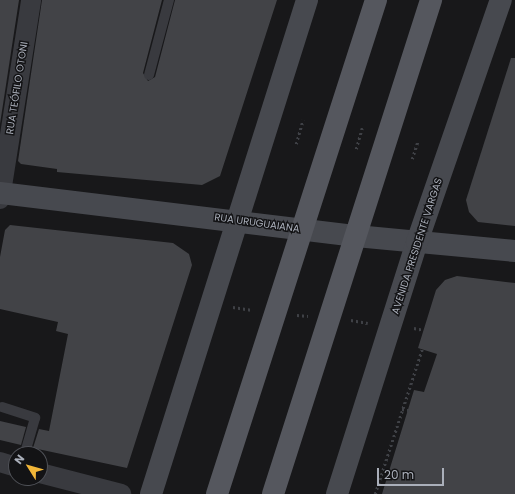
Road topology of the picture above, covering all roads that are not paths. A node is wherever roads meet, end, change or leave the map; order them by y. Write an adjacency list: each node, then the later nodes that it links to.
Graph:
1 (30, 0): 8 (street, RUA TEÓFILO OTONI)
2 (170, 0): 7 (lane)
3 (306, 0): 9 (main road)
4 (376, 0): 10 (main road)
5 (431, 0): 11 (main road)
6 (501, 0): 12 (main road, AVENIDA PRESIDENTE VARGAS)
7 (149, 75)
8 (0, 195): 9 (main road, RUA URUGUAIANA)
9 (238, 220): 10 (main road, RUA URUGUAIANA); 18 (main road)
10 (300, 229): 11 (main road, RUA URUGUAIANA); 19 (main road)
11 (356, 236): 12 (main road, RUA URUGUAIANA); 20 (main road)
12 (417, 242): 13 (main road, RUA URUGUAIANA); 21 (main road, AVENIDA PRESIDENTE VARGAS)
13 (515, 251)
14 (2, 407): 15 (lane)
15 (27, 446)
16 (48, 475): 17 (street)
17 (121, 494)
18 (151, 494)
19 (217, 494)
20 (273, 494)
21 (337, 494)

